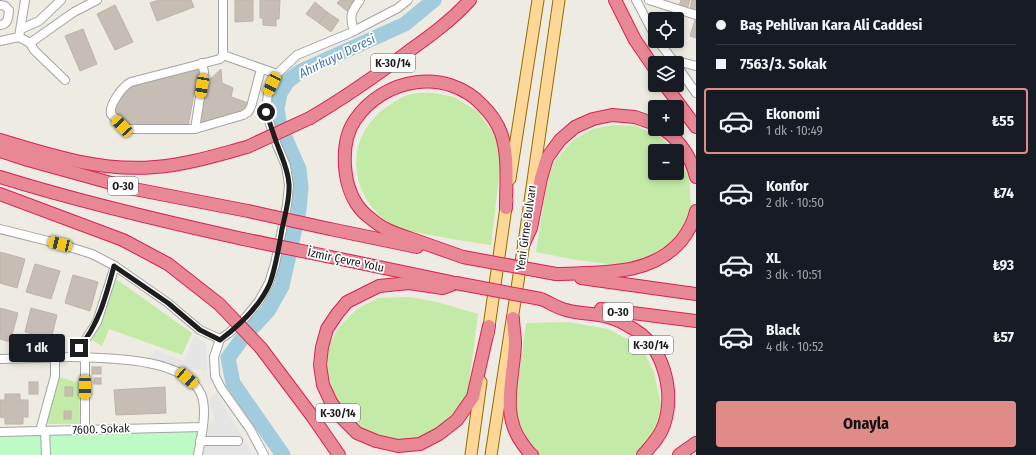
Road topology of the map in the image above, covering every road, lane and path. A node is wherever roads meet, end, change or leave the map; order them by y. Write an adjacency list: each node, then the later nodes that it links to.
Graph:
1 (25, 0): 18 (street)
2 (61, 0): 18 (street)
3 (97, 0): 20 (street)
4 (223, 0): 22 (street)
5 (360, 0): 17 (street)
6 (408, 0): 17 (street)
7 (470, 0): 38 (highway, K-30/14, bridge)
8 (538, 0): 43 (main road, Yeni Girne Bulvarı)
9 (559, 0): 46 (main road, Yeni Girne Bulvarı)
10 (615, 0): 24 (highway)
11 (636, 0): 15 (street)
12 (649, 0): 14 (street)
13 (0, 5): 16 (street)
14 (696, 15)
15 (648, 23)
16 (0, 25)
17 (354, 31): 29 (street)
18 (20, 33): 19 (street); 20 (street)
19 (0, 41)
20 (30, 43): 31 (street)
21 (663, 48): 23 (street)
22 (223, 55): 25 (street); 28 (street)
23 (670, 56)
24 (648, 58)
25 (202, 63): 36 (street); 36 (street)
26 (684, 64): 27 (street)
27 (696, 66)
28 (261, 69): 29 (street); 36 (street)
29 (277, 74): 56 (street)
30 (684, 76): 33 (street)
31 (65, 80)
32 (670, 92): 35 (highway)
33 (696, 93)
34 (648, 122): 46 (highway)
35 (696, 127)
36 (195, 129)
37 (671, 136): 41 (highway)
38 (0, 140)
39 (0, 151): 47 (highway, O-30, bridge)
40 (0, 177): 50 (highway, İzmir Çevre Yolu / O-30, bridge)
41 (696, 177)
42 (0, 194): 71 (highway, K-30/14, bridge)
43 (506, 208): 47 (highway, K-30/14); 55 (main road, Yeni Girne Bulvarı)
44 (696, 210): 49 (highway)
45 (0, 229): 48 (street)
46 (524, 243): 53 (main road, Yeni Girne Bulvarı)
47 (463, 257): 49 (highway, bridge)
48 (114, 266): 56 (street); 58 (street)
49 (556, 274): 51 (highway, O-30)
50 (456, 283): 52 (highway, İzmir Çevre Yolu / O-30, bridge); 55 (highway, K-30/14)
51 (696, 294)
52 (541, 299): 54 (highway, İzmir Çevre Yolu / O-30); 75 (highway, K-30/14)
53 (513, 318): 73 (main road, Yeni Girne Bulvarı); 74 (highway)
54 (696, 321)
55 (489, 326): 72 (main road, Yeni Girne Bulvarı)
56 (220, 340): 70 (street)
57 (55, 357): 58 (street); 60 (street); 63 (street)
58 (72, 357): 59 (street)
59 (85, 358): 61 (street); 62 (street)
60 (0, 359)
61 (202, 427): 62 (street, 7600. Sokak); 65 (street)
62 (85, 430): 63 (street, 7600. Sokak)
63 (42, 431): 64 (street, 7600. Sokak); 68 (street)
64 (0, 432)
65 (200, 441): 66 (street); 69 (street)
66 (238, 441)
67 (696, 443): 76 (highway)
68 (46, 455)
69 (198, 455)
70 (264, 455)
71 (339, 455)
72 (471, 455)
73 (491, 455)
74 (532, 455)
75 (643, 455)
76 (679, 455)

